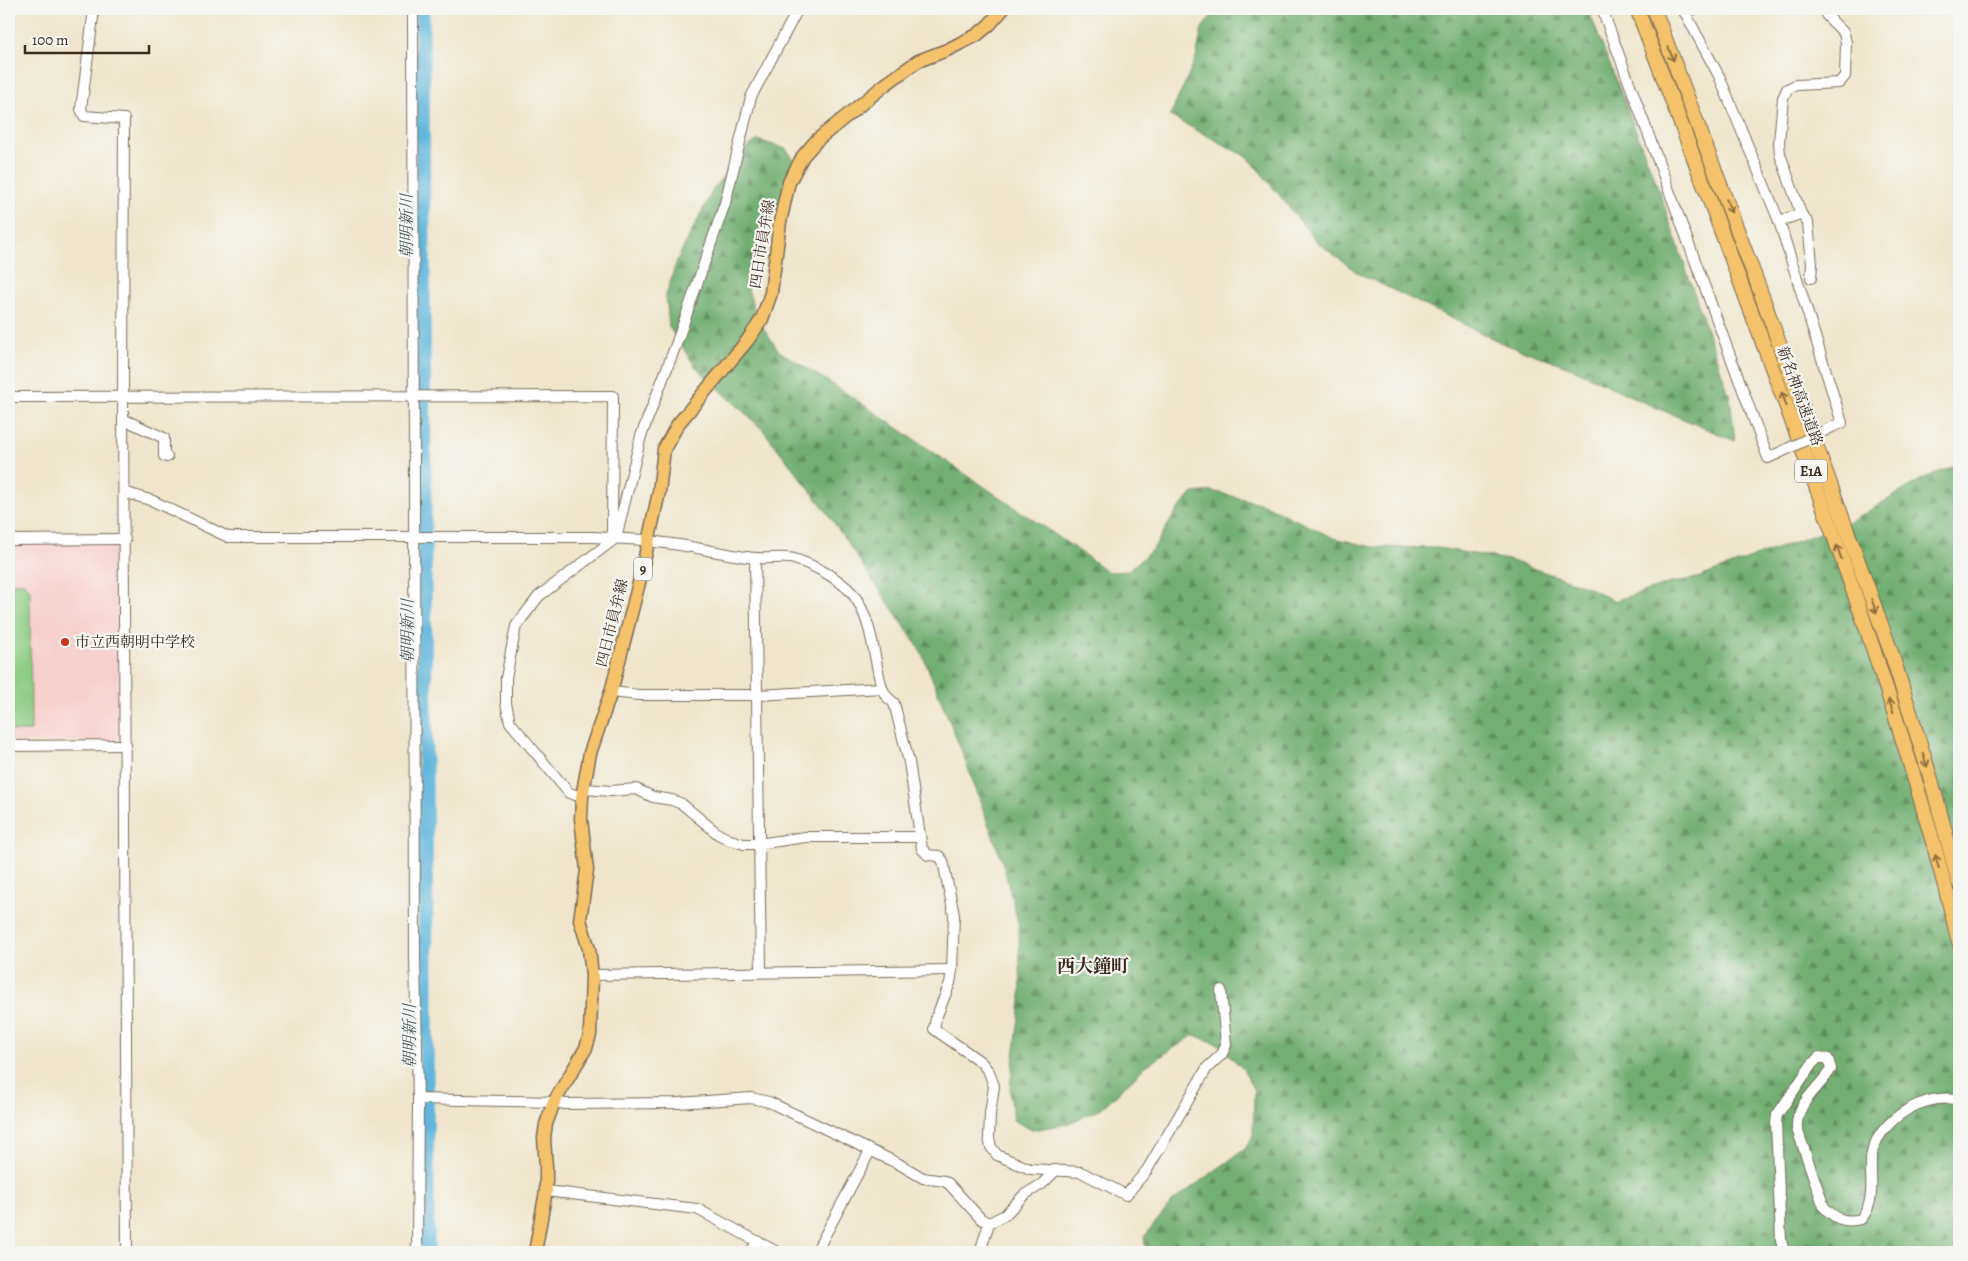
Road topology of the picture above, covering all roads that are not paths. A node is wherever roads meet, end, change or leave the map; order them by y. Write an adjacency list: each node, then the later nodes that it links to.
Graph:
1 (94, 9): 15 (street)
2 (413, 9): 16 (street)
3 (798, 9): 21 (street)
4 (1003, 9): 26 (main road, 四日市員弁線 / 9)
5 (1602, 9): 12 (street, bridge)
6 (1637, 9): 36 (highway, 新名神高速道路 / E1A, one-way to 6)
7 (1654, 9): 35 (highway, 新名神高速道路 / E1A, one-way to 35)
8 (1695, 9): 10 (street)
9 (1824, 9): 11 (street)
10 (1683, 11): 12 (street)
11 (1800, 214): 12 (street); 13 (street)
12 (1779, 221)
13 (1811, 278)
14 (9, 397): 15 (street)
15 (123, 397): 16 (street); 17 (street)
16 (420, 397): 20 (street); 21 (street)
17 (123, 419): 18 (street); 19 (street)
18 (167, 457)
19 (124, 492): 20 (street); 22 (street)
20 (421, 537): 21 (street); 41 (street)
21 (616, 538): 24 (street); 32 (street)
22 (125, 539): 23 (street); 30 (street)
23 (9, 540)
24 (652, 542): 25 (street); 26 (street)
25 (755, 558): 27 (street); 29 (street)
26 (641, 575): 28 (main road, 四日市員弁線 / 9)
27 (882, 688): 29 (street); 33 (street)
28 (611, 692): 29 (street); 32 (main road, 四日市員弁線 / 9)
29 (758, 694): 34 (street)
30 (126, 745): 31 (street); 49 (street)
31 (9, 746)
32 (584, 793): 34 (street); 39 (main road, 四日市員弁線 / 9)
33 (919, 837): 34 (street); 37 (street)
34 (758, 844): 38 (street)
35 (1959, 882)
36 (1959, 942)
37 (952, 970): 38 (street); 45 (street)
38 (761, 972): 39 (street)
39 (592, 974): 43 (main road, 四日市員弁線 / 9)
40 (1221, 990): 45 (street)
41 (423, 1099): 43 (street); 50 (street)
42 (1959, 1099): 56 (street)
43 (554, 1102): 44 (street); 46 (main road, 四日市員弁線 / 9)
44 (870, 1151): 47 (street); 54 (street)
45 (1052, 1170): 47 (street)
46 (546, 1192): 48 (street); 51 (main road, 四日市員弁線 / 9)
47 (989, 1223): 55 (street)
48 (758, 1242): 52 (street); 53 (street)
49 (127, 1252)
50 (417, 1252)
51 (536, 1252)
52 (750, 1252)
53 (778, 1252)
54 (816, 1252)
55 (980, 1252)
56 (1784, 1252)

